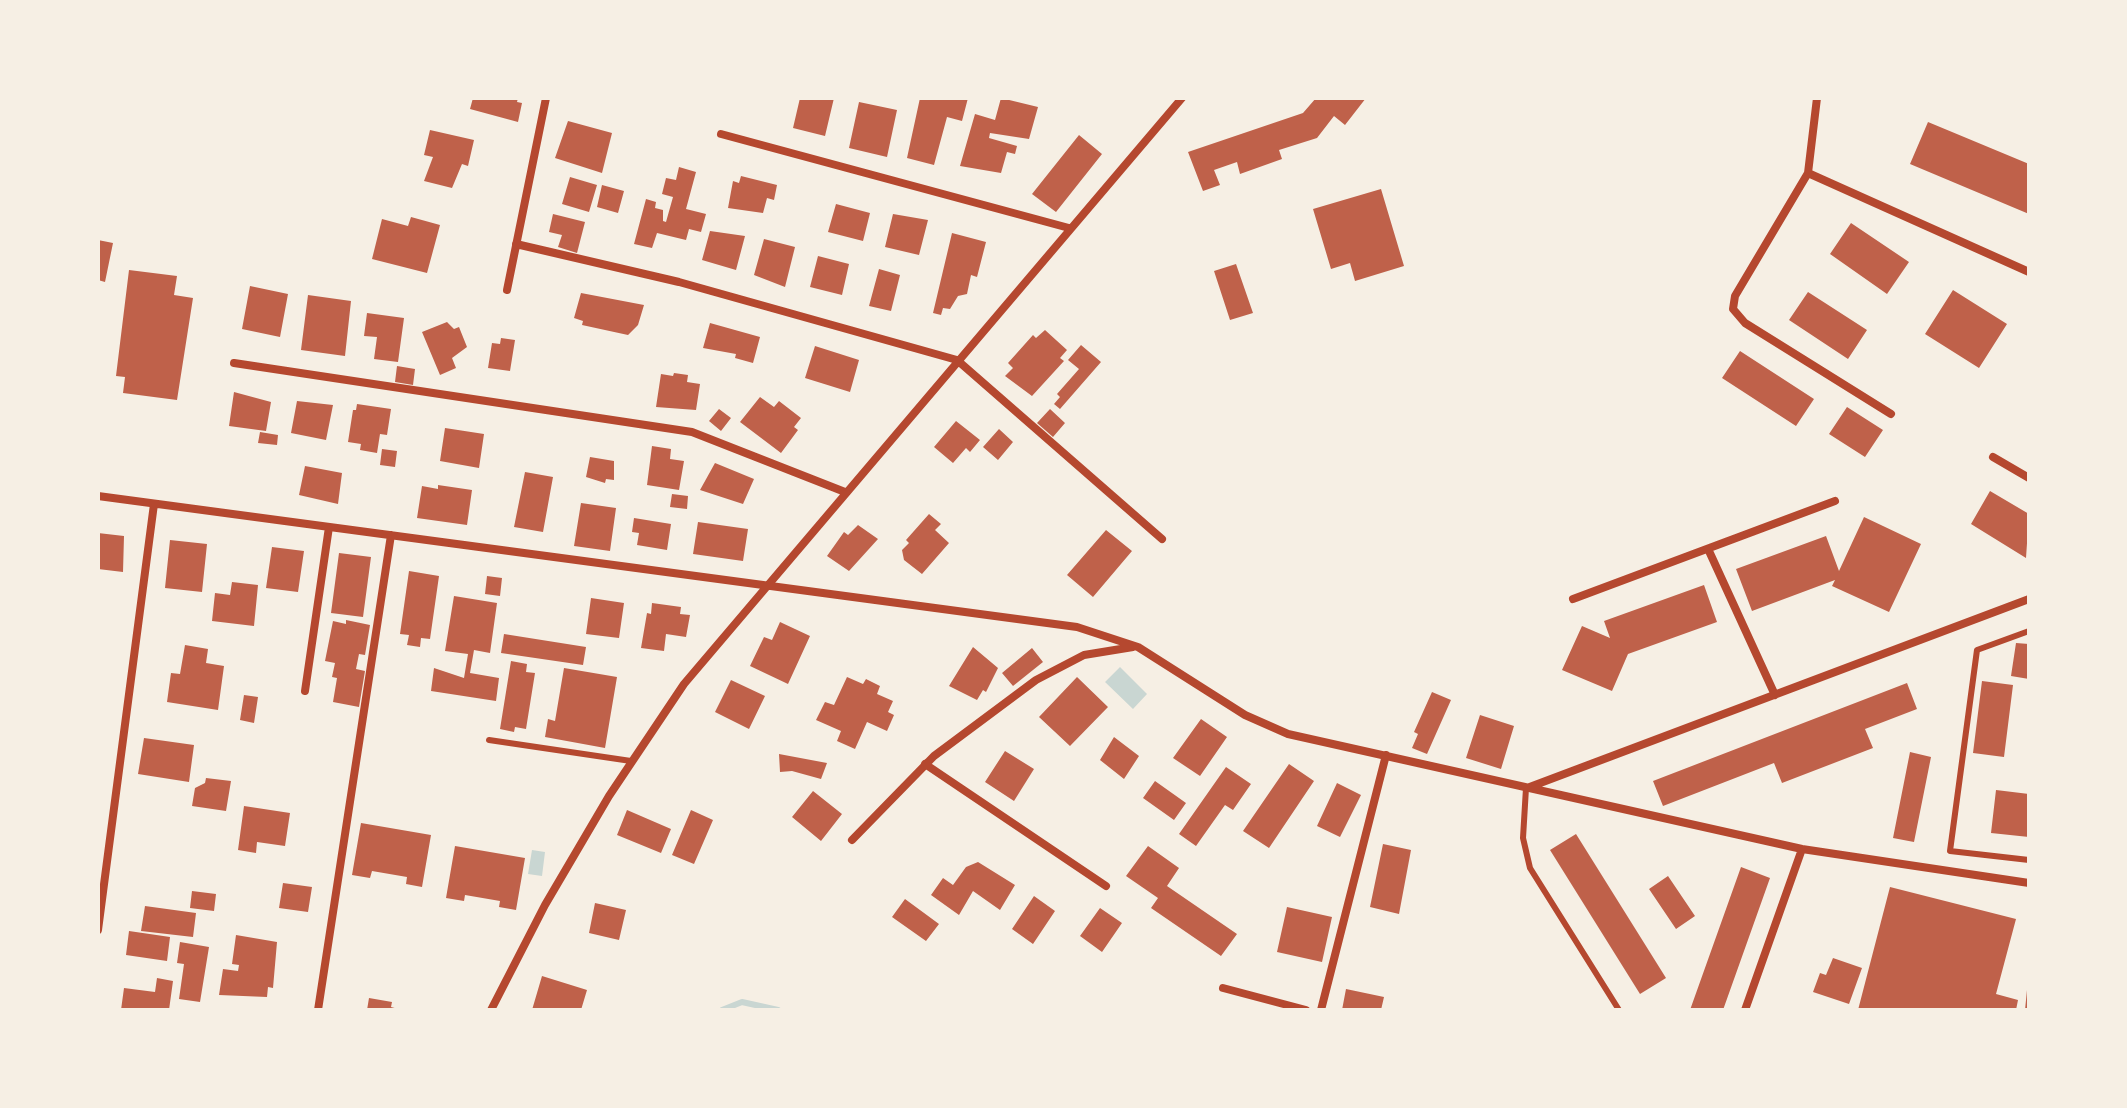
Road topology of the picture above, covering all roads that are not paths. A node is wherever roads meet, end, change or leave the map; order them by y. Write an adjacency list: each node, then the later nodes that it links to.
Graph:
1 (546, 98): 7 (street)
2 (1182, 98): 6 (street)
3 (1817, 98): 5 (street)
4 (721, 134): 6 (street)
5 (1808, 173): 8 (street); 12 (street)
6 (1069, 228): 10 (street)
7 (516, 244): 9 (street); 10 (street)
8 (2029, 272)
9 (507, 290)
10 (957, 360): 15 (street); 21 (street)
11 (234, 363): 15 (street)
12 (1891, 414)
13 (1993, 457): 14 (street)
14 (2029, 478)
15 (845, 492): 23 (street)
16 (98, 496): 18 (street)
17 (1835, 501): 22 (street)
18 (154, 504): 19 (street); 40 (street)
19 (329, 527): 20 (street); 28 (street)
20 (391, 535): 23 (street); 42 (street)
21 (1162, 539)
22 (1709, 551): 24 (street); 29 (street)
23 (765, 587): 27 (street); 32 (street)
24 (1573, 599)
25 (2029, 599): 29 (street)
26 (2029, 631): 37 (lane)
27 (1138, 647): 31 (street); 33 (street)
28 (305, 691)
29 (1775, 695): 34 (street)
30 (489, 740): 32 (lane)
31 (1386, 755): 34 (street); 45 (street)
32 (631, 761): 43 (street)
33 (925, 764): 35 (street); 39 (street)
34 (1526, 788): 36 (street); 46 (lane)
35 (852, 840)
36 (1802, 849): 38 (street); 47 (street)
37 (2029, 860)
38 (2029, 883)
39 (1106, 886)
40 (98, 930)
41 (1223, 988): 44 (street)
42 (318, 1010)
43 (491, 1010)
44 (1306, 1010)
45 (1321, 1010)
46 (1619, 1010)
47 (1745, 1010)

